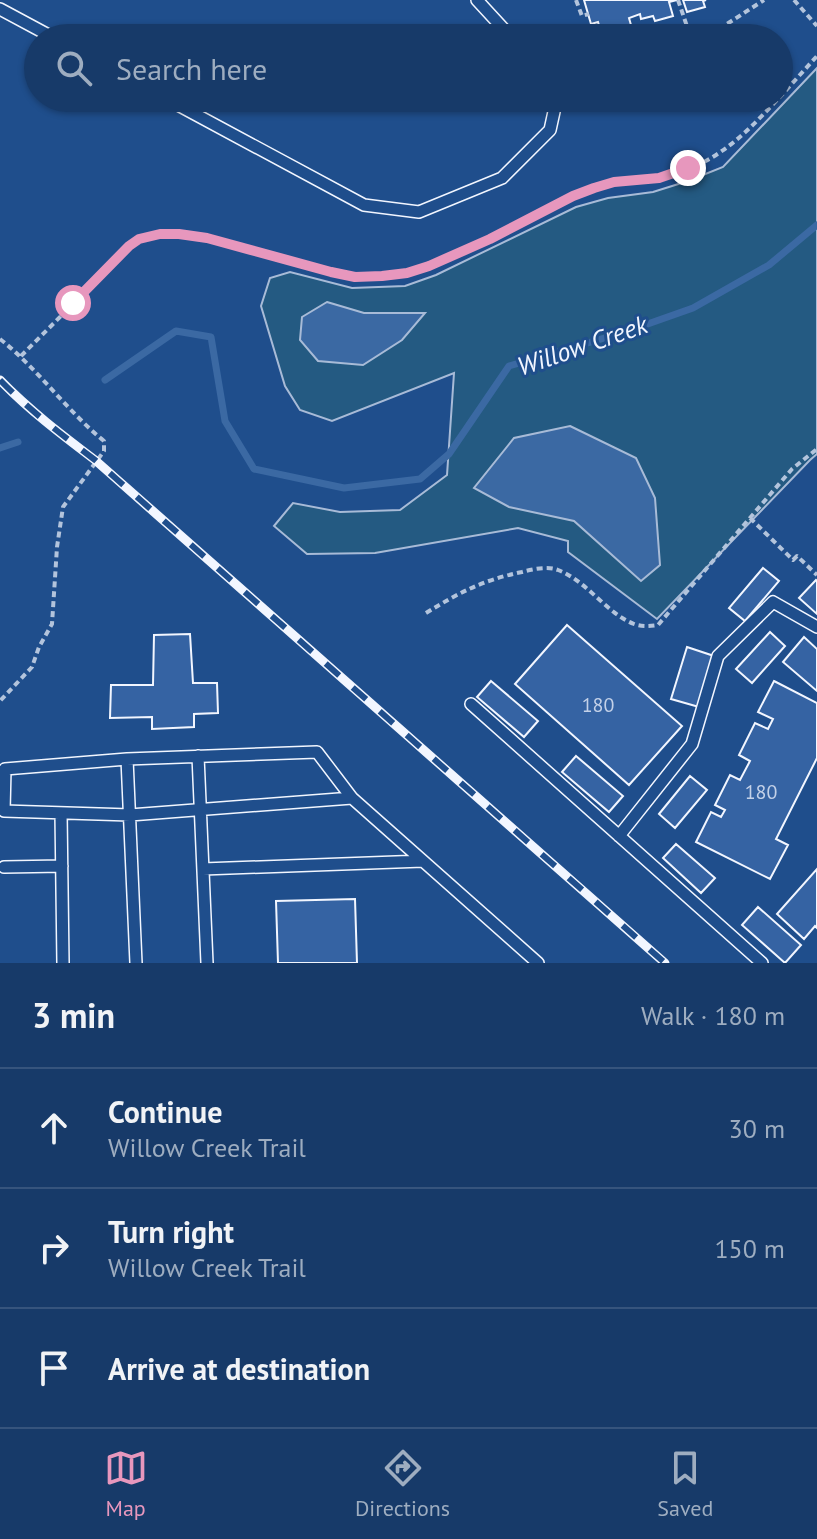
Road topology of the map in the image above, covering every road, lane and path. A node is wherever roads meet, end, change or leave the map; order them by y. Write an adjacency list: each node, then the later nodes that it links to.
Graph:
1 (477, 0): 9 (lane)
2 (576, 0): 7 (path)
3 (678, 0): 10 (path)
4 (764, 0): 11 (path)
5 (794, 0): 12 (path)
6 (0, 9): 8 (lane)
7 (589, 14)
8 (28, 24)
9 (499, 24)
10 (686, 24)
11 (727, 24)
12 (817, 26)
13 (817, 56): 14 (path)
14 (793, 83)
15 (191, 112): 16 (lane)
16 (554, 112)
17 (766, 112): 19 (path)
18 (0, 339): 19 (path)
19 (21, 356): 25 (path)
20 (817, 449): 21 (path)
21 (750, 518): 22 (path); 23 (path)
22 (817, 575)
23 (426, 613)
24 (817, 627): 33 (lane)
25 (0, 701)
26 (471, 704): 33 (lane)
27 (198, 756): 28 (lane); 29 (lane); 30 (lane)
28 (127, 759): 31 (lane); 32 (lane)
29 (352, 798): 30 (lane); 34 (lane)
30 (200, 810): 32 (lane); 37 (lane)
31 (61, 813): 32 (lane); 35 (lane)
32 (130, 815): 39 (lane)
33 (619, 836): 42 (lane)
34 (423, 861): 37 (lane); 41 (lane)
35 (62, 866): 36 (lane); 38 (lane)
36 (4, 867)
37 (203, 869): 40 (lane)
38 (63, 963)
39 (136, 963)
40 (207, 963)
41 (538, 963)
42 (762, 963)

